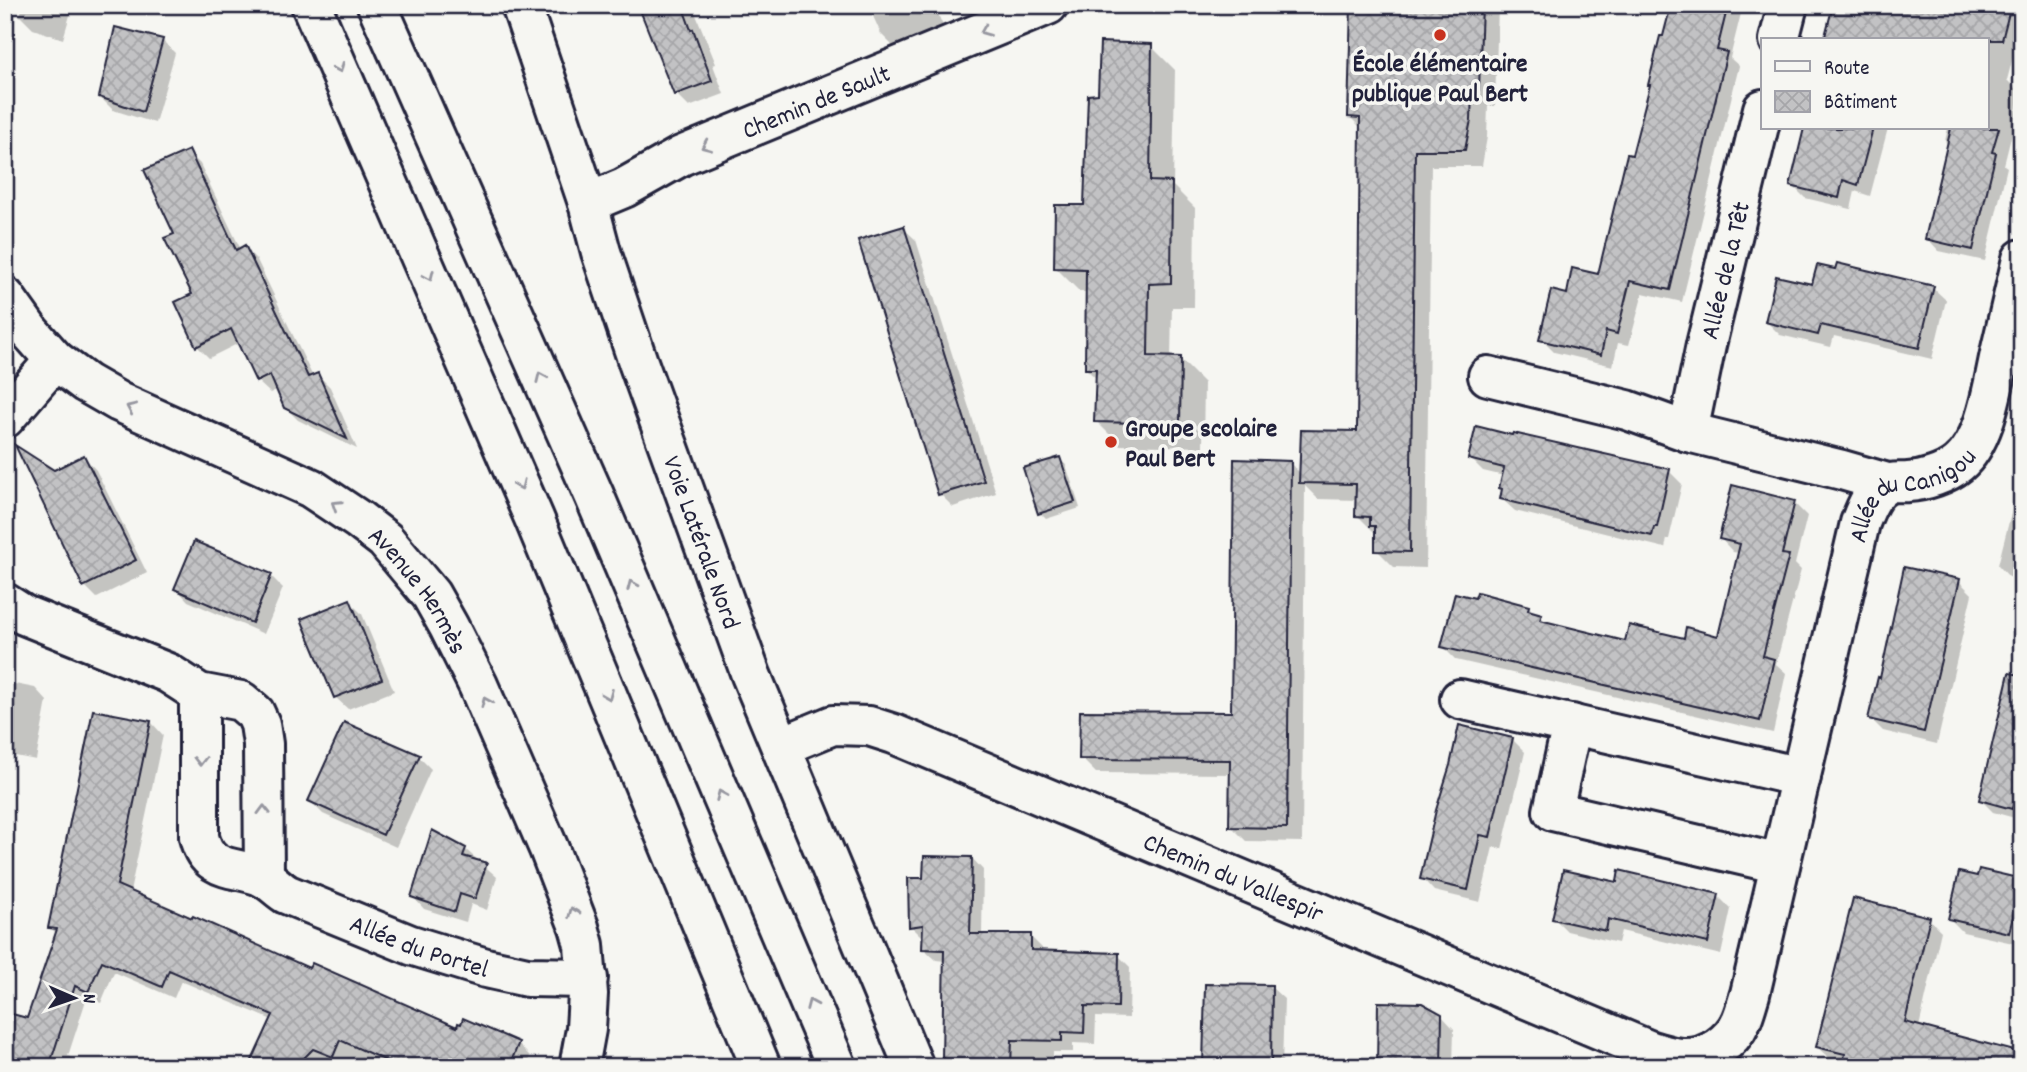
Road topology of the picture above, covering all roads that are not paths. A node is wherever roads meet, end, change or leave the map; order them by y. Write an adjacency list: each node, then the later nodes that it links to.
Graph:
1 (311, 5): 27 (main road, one-way to 27)
2 (377, 5): 28 (main road, one-way to 2)
3 (520, 5): 8 (main road, Voie Latérale Nord)
4 (1048, 5): 8 (main road, Chemin de Sault, one-way to 8)
5 (1788, 5): 6 (main road)
6 (1780, 38)
7 (1761, 117): 14 (main road, Allée de la Têt)
8 (588, 203): 20 (main road, Voie Latérale Nord)
9 (2022, 259): 15 (main road, Allée du Canigou)
10 (5, 297): 11 (main road, Avenue Hermès)
11 (55, 360): 13 (main road); 24 (main road, Avenue Hermès, one-way to 11)
12 (1488, 376): 14 (main road)
13 (5, 418)
14 (1688, 432): 15 (main road)
15 (1888, 484): 21 (main road, Allée du Canigou)
16 (5, 603): 17 (main road)
17 (199, 693): 23 (main road, Allée du Portel, one-way to 23); 23 (main road, one-way to 17)
18 (1460, 699): 19 (main road)
19 (1572, 724): 21 (main road); 22 (main road)
20 (782, 746): 25 (main road, Chemin du Vallespir); 29 (main road, Voie Latérale Nord)
21 (1801, 777): 22 (main road, Allée du Canigou)
22 (1780, 864): 25 (main road, Allée du Canigou)
23 (264, 878): 24 (main road, Allée du Portel)
24 (588, 978): 26 (main road, Avenue Hermès)
25 (1686, 1059)
26 (579, 1067)
27 (761, 1067)
28 (837, 1067)
29 (914, 1067)

